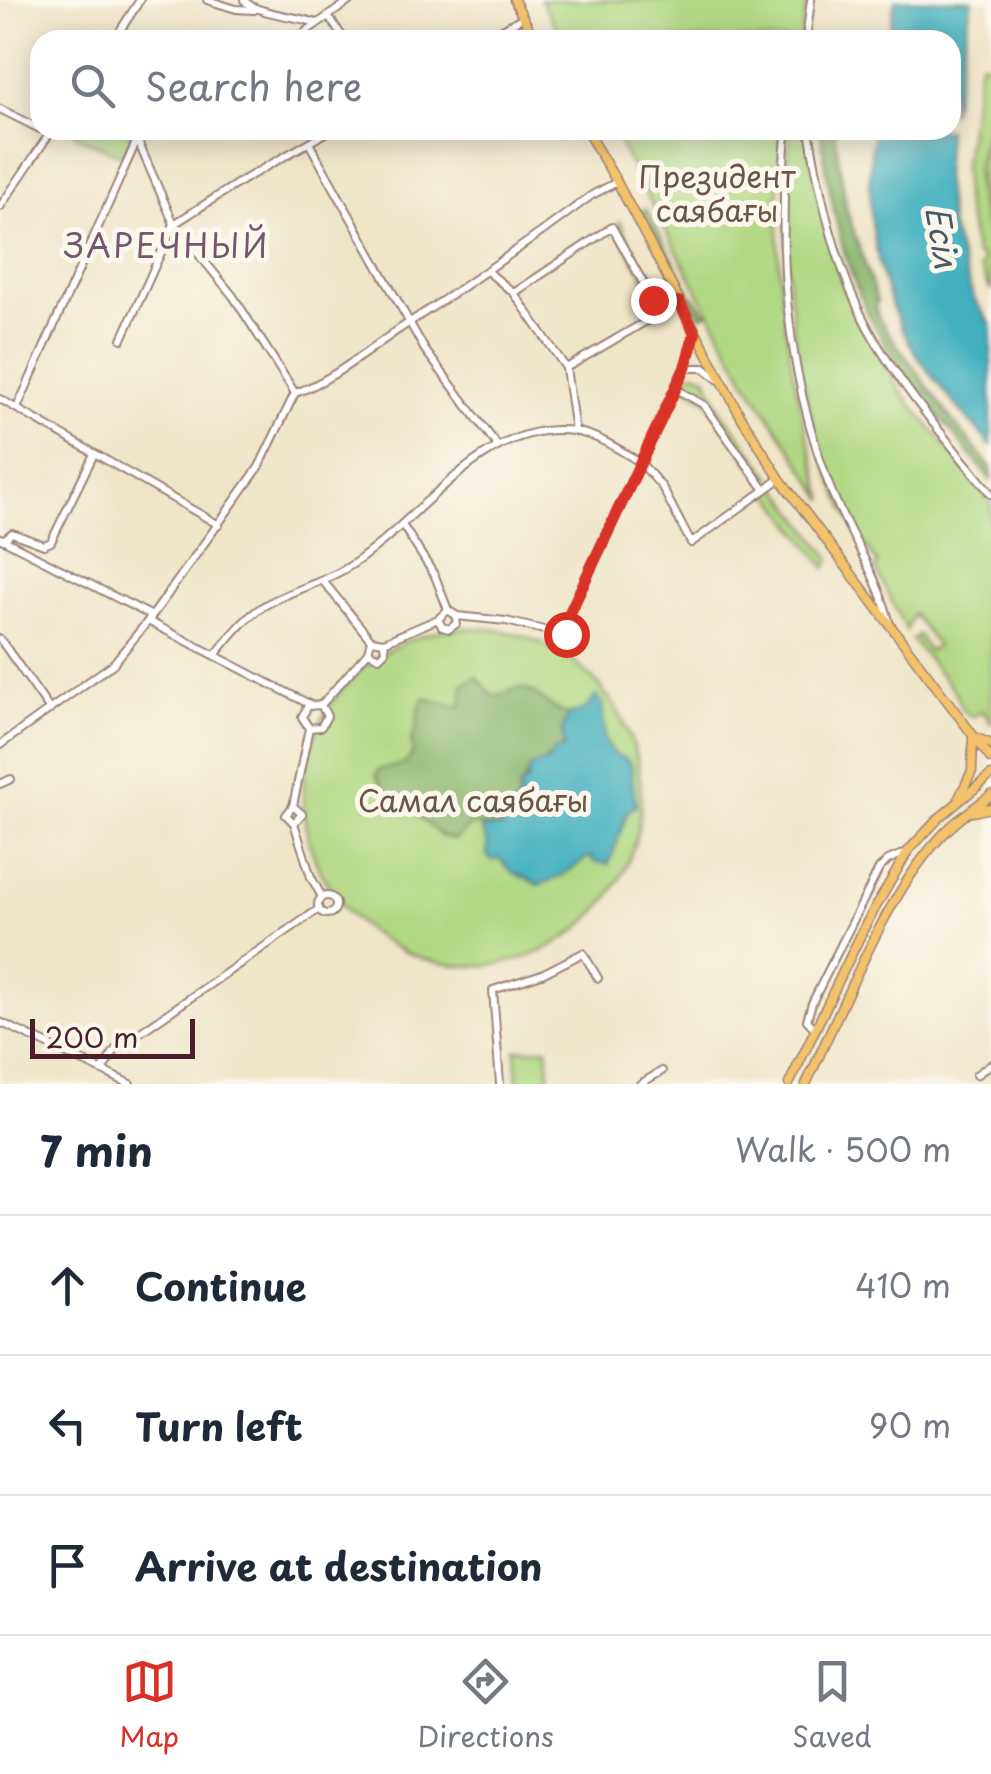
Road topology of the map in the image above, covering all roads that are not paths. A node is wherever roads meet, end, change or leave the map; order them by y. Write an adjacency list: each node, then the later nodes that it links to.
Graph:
1 (140, 0): 12 (street)
2 (207, 0): 7 (street)
3 (244, 0): 7 (street)
4 (351, 0): 9 (street)
5 (514, 0): 10 (main road)
6 (812, 0): 18 (street)
7 (255, 10): 8 (street)
8 (292, 14): 11 (street); 13 (street)
9 (328, 16): 11 (street); 15 (street)
10 (523, 17): 16 (street); 17 (main road)
11 (317, 23): 14 (street)
12 (120, 30)
13 (297, 30)
14 (307, 30)
15 (338, 30)
16 (501, 30)
17 (530, 30)
18 (808, 30)
19 (0, 110): 20 (street)
20 (30, 124)
21 (41, 140): 30 (street)
22 (137, 140): 31 (street)
23 (137, 140): 45 (street)
24 (314, 140): 28 (street)
25 (592, 140): 29 (main road)
26 (787, 140): 61 (street)
27 (811, 140): 52 (street)
28 (309, 143): 31 (street); 36 (street)
29 (617, 182): 32 (street); 34 (main road)
30 (0, 207)
31 (174, 224): 38 (street); 43 (street)
32 (487, 271): 33 (street); 36 (street)
33 (514, 293): 35 (street); 39 (street)
34 (679, 302): 35 (street); 37 (main road)
35 (660, 313): 39 (street)
36 (410, 322): 43 (street); 47 (street)
37 (695, 333): 40 (street); 41 (main road)
38 (122, 339)
39 (566, 368): 46 (street)
40 (685, 368): 41 (street); 42 (street)
41 (721, 381): 50 (main road)
42 (676, 388): 49 (street); 51 (street)
43 (295, 393): 53 (street)
44 (0, 399): 45 (street)
45 (16, 408): 48 (street)
46 (575, 431): 47 (street); 49 (street)
47 (497, 444): 54 (street)
48 (94, 454): 53 (street); 55 (street)
49 (641, 464): 51 (street); 58 (street)
50 (780, 479): 51 (street); 61 (main road)
51 (765, 490)
52 (991, 494)
53 (219, 525): 59 (street)
54 (403, 526): 56 (street); 57 (street)
55 (1, 539): 59 (street)
56 (324, 580): 63 (street); 66 (street)
57 (448, 610): 58 (street); 60 (street)
58 (457, 616): 60 (street)
59 (150, 619): 66 (street); 69 (street)
60 (438, 619): 64 (street)
61 (891, 626): 71 (main road)
62 (0, 639): 69 (street)
63 (371, 640): 64 (street); 65 (street)
64 (384, 642): 65 (street)
65 (368, 652): 68 (street)
66 (214, 655): 67 (street)
67 (311, 705): 68 (street); 70 (street)
68 (320, 705): 70 (street)
69 (50, 710): 73 (street)
70 (309, 728): 83 (street)
71 (972, 736): 72 (main road); 74 (main road); 79 (main road)
72 (991, 744)
73 (0, 745)
74 (991, 758)
75 (991, 775): 79 (main road)
76 (11, 779): 77 (street)
77 (0, 784)
78 (991, 795): 81 (main road)
79 (956, 802): 82 (main road)
80 (991, 808): 81 (main road)
81 (968, 812): 87 (main road)
82 (908, 851): 86 (main road); 89 (street)
83 (322, 896): 84 (street); 84 (street)
84 (319, 910): 91 (street)
85 (598, 978): 95 (street)
86 (832, 994): 87 (main road); 89 (main road)
87 (846, 1000): 98 (main road)
88 (0, 1022): 91 (street)
89 (815, 1029): 97 (main road)
90 (991, 1064): 93 (street)
91 (102, 1070): 94 (street)
92 (662, 1070): 96 (street)
93 (976, 1075)
94 (130, 1084)
95 (500, 1084)
96 (640, 1084)
97 (789, 1084)
98 (806, 1084)

